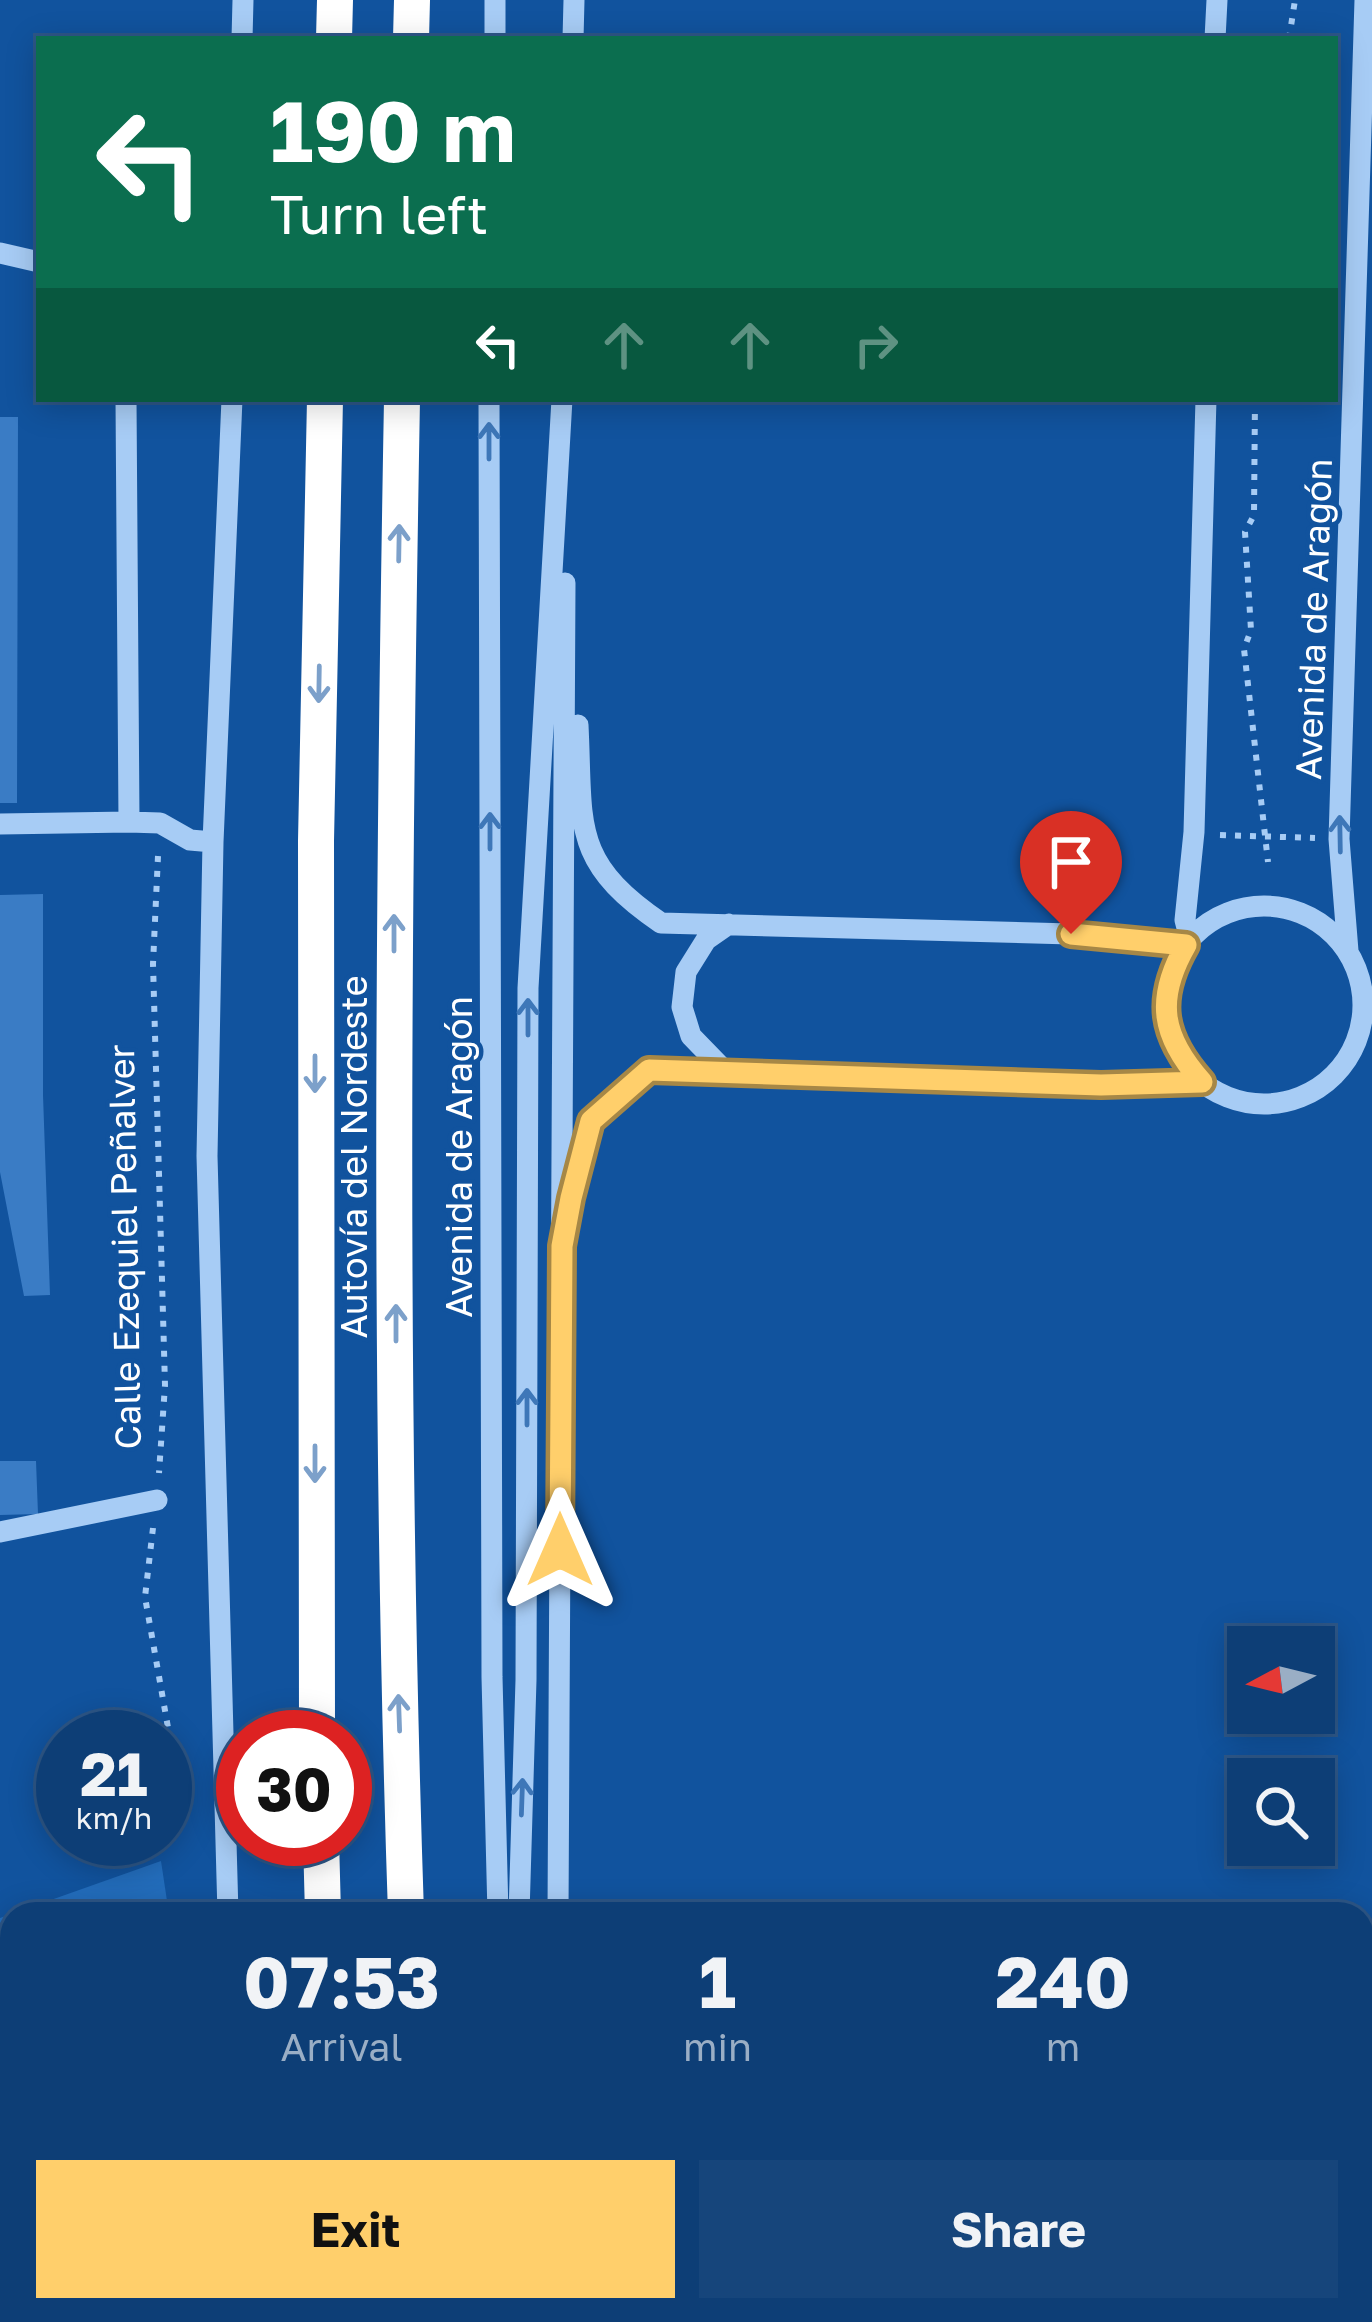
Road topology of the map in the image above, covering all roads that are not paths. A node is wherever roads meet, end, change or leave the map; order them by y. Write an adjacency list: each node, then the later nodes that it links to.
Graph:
1 (243, 0): 8 (street)
2 (335, 0): 9 (highway)
3 (412, 0): 10 (highway)
4 (495, 0): 11 (street)
5 (574, 0): 12 (street)
6 (1216, 0): 13 (street)
7 (1365, 0): 30 (street, Avenida de Aragón, one-way to 7)
8 (242, 36)
9 (334, 36)
10 (411, 36)
11 (495, 36)
12 (573, 36)
13 (1216, 36)
14 (0, 253): 15 (street)
15 (36, 261)
16 (126, 402): 25 (street)
17 (232, 402): 27 (street)
18 (326, 402): 39 (highway, Autovía del Nordeste, one-way to 39)
19 (402, 402): 43 (highway, Autovía del Nordeste, one-way to 19)
20 (489, 402): 44 (street, Avenida de Aragón, one-way to 20)
21 (564, 402): 24 (street)
22 (564, 402): 45 (street, one-way to 22)
23 (1206, 402): 29 (street)
24 (565, 606): 28 (street); 36 (street)
25 (129, 822): 26 (street); 27 (street)
26 (0, 824)
27 (213, 842): 41 (street)
28 (730, 924): 29 (street); 34 (street)
29 (1188, 942): 30 (street); 35 (street)
30 (1348, 951): 31 (street)
31 (1366, 983): 33 (street)
32 (1372, 1051): 33 (street)
33 (1345, 1064): 35 (street)
34 (725, 1071): 35 (street); 36 (street)
35 (1202, 1082)
36 (562, 1246): 46 (street)
37 (157, 1500): 38 (street)
38 (0, 1532)
39 (317, 1710)
40 (322, 1866): 42 (highway)
41 (228, 1902)
42 (323, 1902)
43 (406, 1902)
44 (497, 1902)
45 (519, 1902)
46 (558, 1902)

